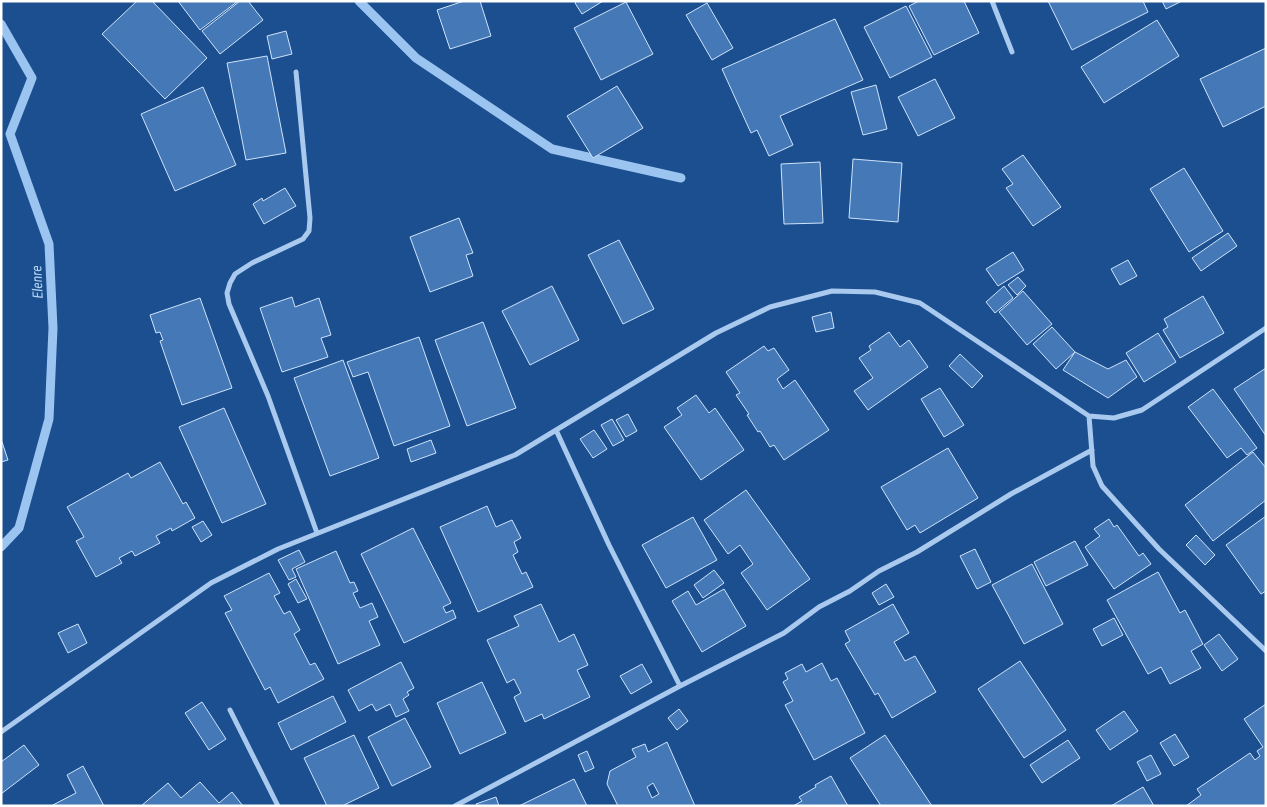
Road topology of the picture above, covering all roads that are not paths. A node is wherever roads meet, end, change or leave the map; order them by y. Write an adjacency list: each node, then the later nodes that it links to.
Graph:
1 (992, 1): 2 (street)
2 (1012, 52)
3 (296, 72): 8 (street)
4 (1266, 328): 5 (street)
5 (1089, 416): 6 (street); 7 (street)
6 (556, 430): 8 (street); 10 (street)
7 (1092, 450): 9 (street); 10 (street)
8 (318, 533): 12 (street)
9 (1266, 651)
10 (680, 686): 14 (street)
11 (230, 710): 13 (street)
12 (1, 732)
13 (278, 806)
14 (455, 806)

